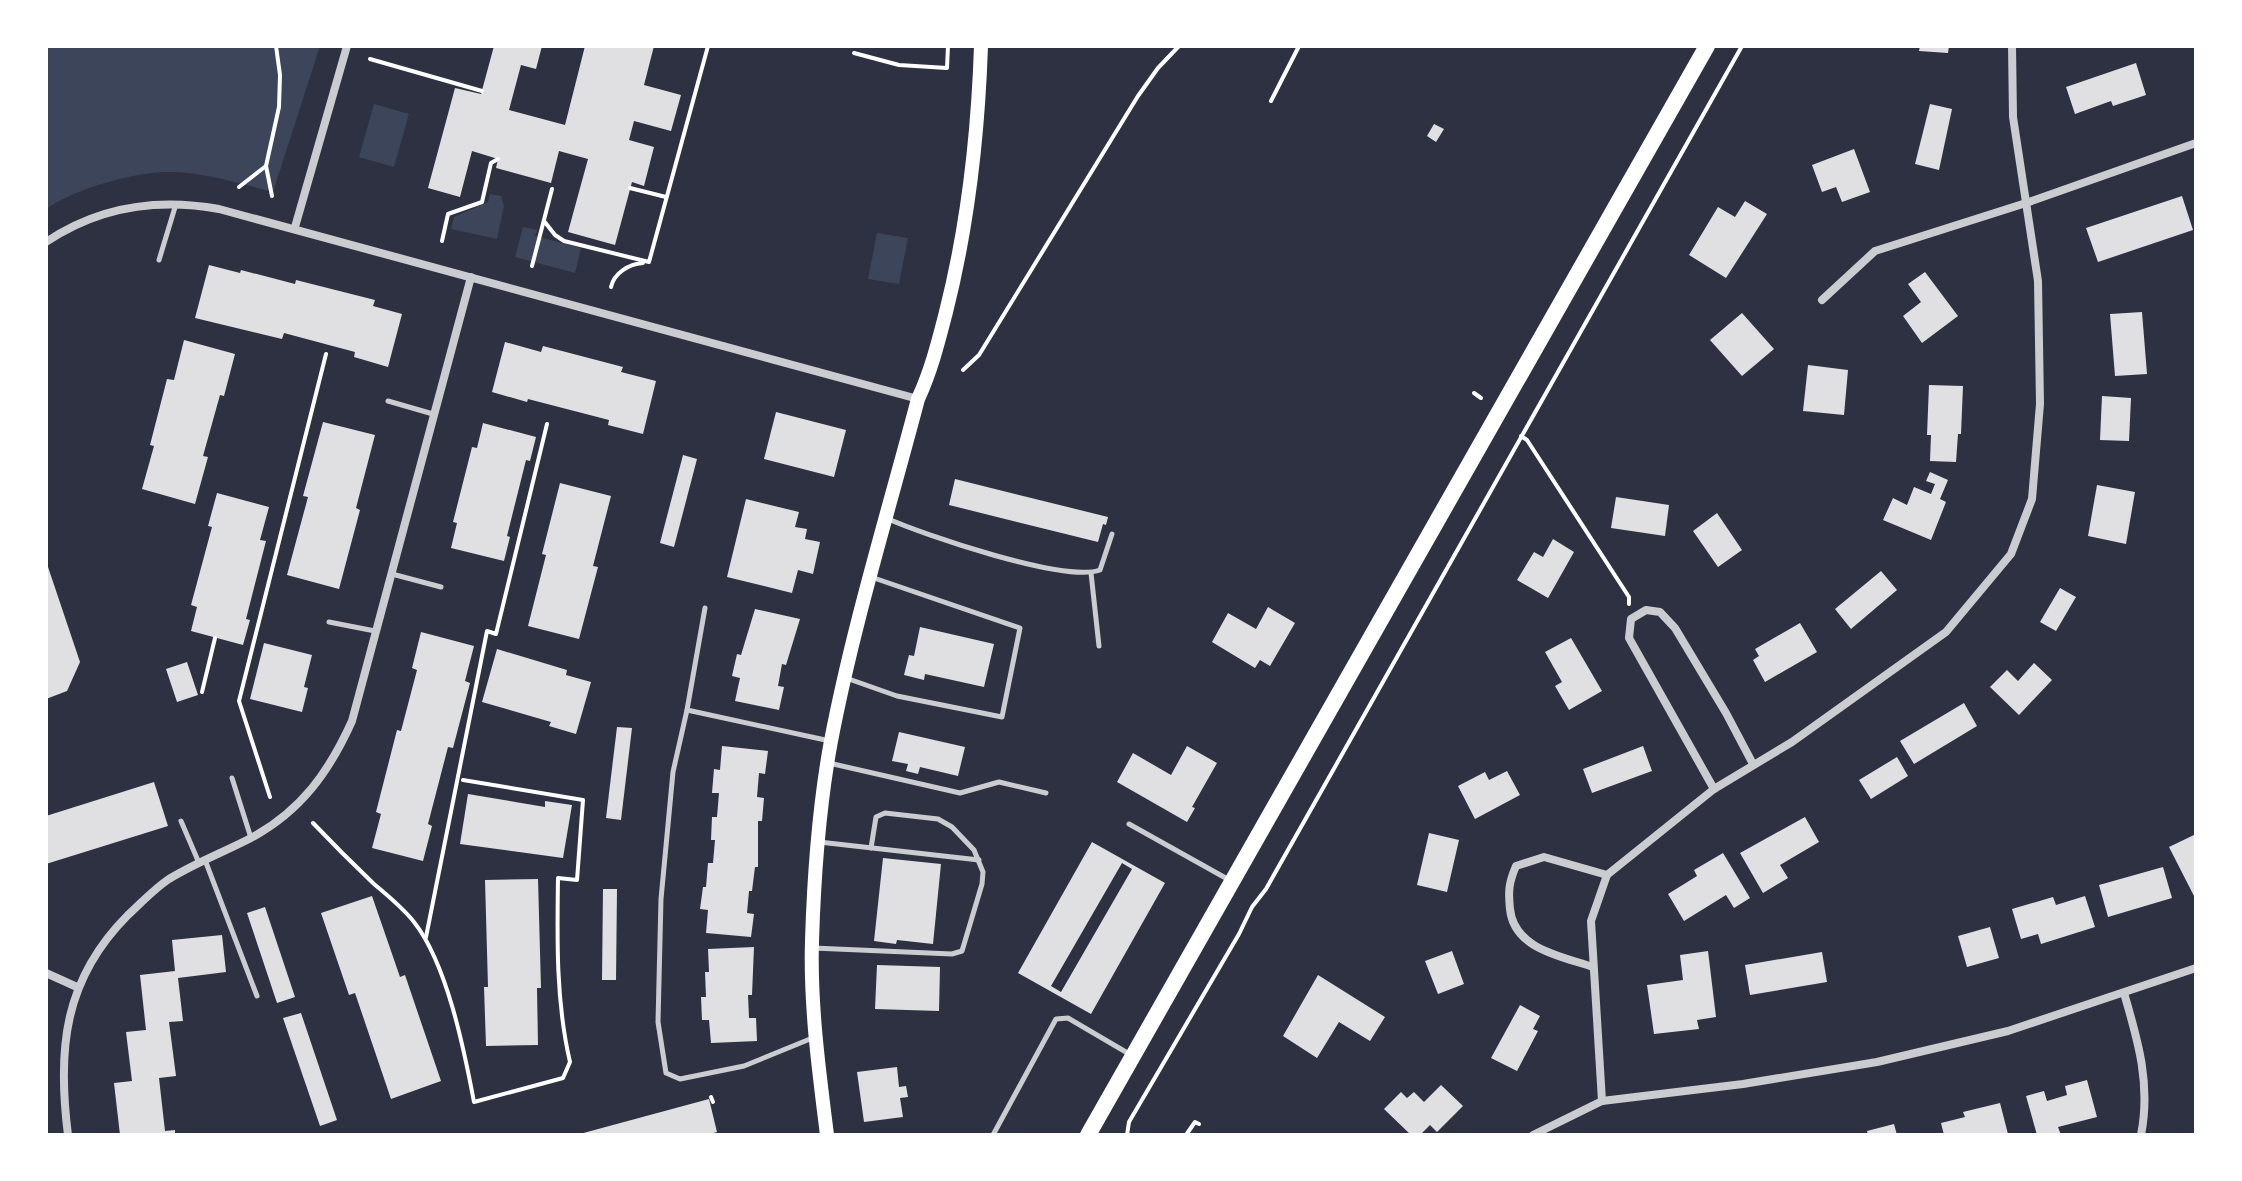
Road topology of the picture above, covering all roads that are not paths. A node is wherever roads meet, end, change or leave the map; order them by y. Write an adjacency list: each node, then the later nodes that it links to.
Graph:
1 (347, 46): 8 (street)
2 (981, 46): 13 (main road)
3 (1707, 46): 42 (main road)
4 (2012, 46): 6 (street)
5 (2196, 143): 6 (street)
6 (2026, 203): 12 (street); 30 (street)
7 (176, 204): 8 (street); 9 (street); 10 (lane)
8 (295, 227): 11 (street)
9 (46, 242)
10 (159, 260)
11 (471, 277): 13 (street); 15 (street)
12 (1822, 300)
13 (918, 399): 16 (main road)
14 (388, 401): 15 (lane)
15 (434, 414): 19 (street)
16 (885, 518): 18 (lane); 20 (main road)
17 (1112, 534): 18 (lane)
18 (1091, 573): 25 (lane)
19 (392, 574): 21 (lane); 24 (street)
20 (870, 576): 26 (main road); 26 (lane)
21 (441, 587)
22 (705, 608): 27 (lane)
23 (329, 622): 24 (lane)
24 (376, 631): 36 (street)
25 (1099, 646)
26 (845, 678): 28 (main road)
27 (687, 710): 28 (lane); 50 (lane)
28 (831, 741): 29 (main road)
29 (828, 763): 33 (lane); 37 (main road)
30 (1753, 764): 32 (street); 32 (street)
31 (232, 778): 36 (lane)
32 (1714, 789): 41 (street)
33 (1046, 793)
34 (181, 821): 40 (lane)
35 (1129, 824): 42 (lane)
36 (251, 838): 40 (street)
37 (819, 842): 38 (lane); 43 (main road)
38 (871, 848): 39 (lane); 39 (lane)
39 (980, 860): 43 (lane)
40 (202, 862): 47 (street); 49 (lane)
41 (1607, 875): 44 (street); 44 (street)
42 (1232, 881): 51 (main road)
43 (812, 948): 50 (main road)
44 (1593, 967): 52 (street)
45 (2196, 968): 48 (street)
46 (46, 973): 47 (street)
47 (77, 987): 53 (street)
48 (2124, 993): 52 (street); 58 (street)
49 (257, 996)
50 (816, 1037): 54 (main road)
51 (1132, 1055): 55 (lane); 56 (main road)
52 (1602, 1101): 57 (street)
53 (68, 1135)
54 (827, 1135)
55 (993, 1135)
56 (1088, 1135)
57 (1533, 1135)
58 (2141, 1135)

